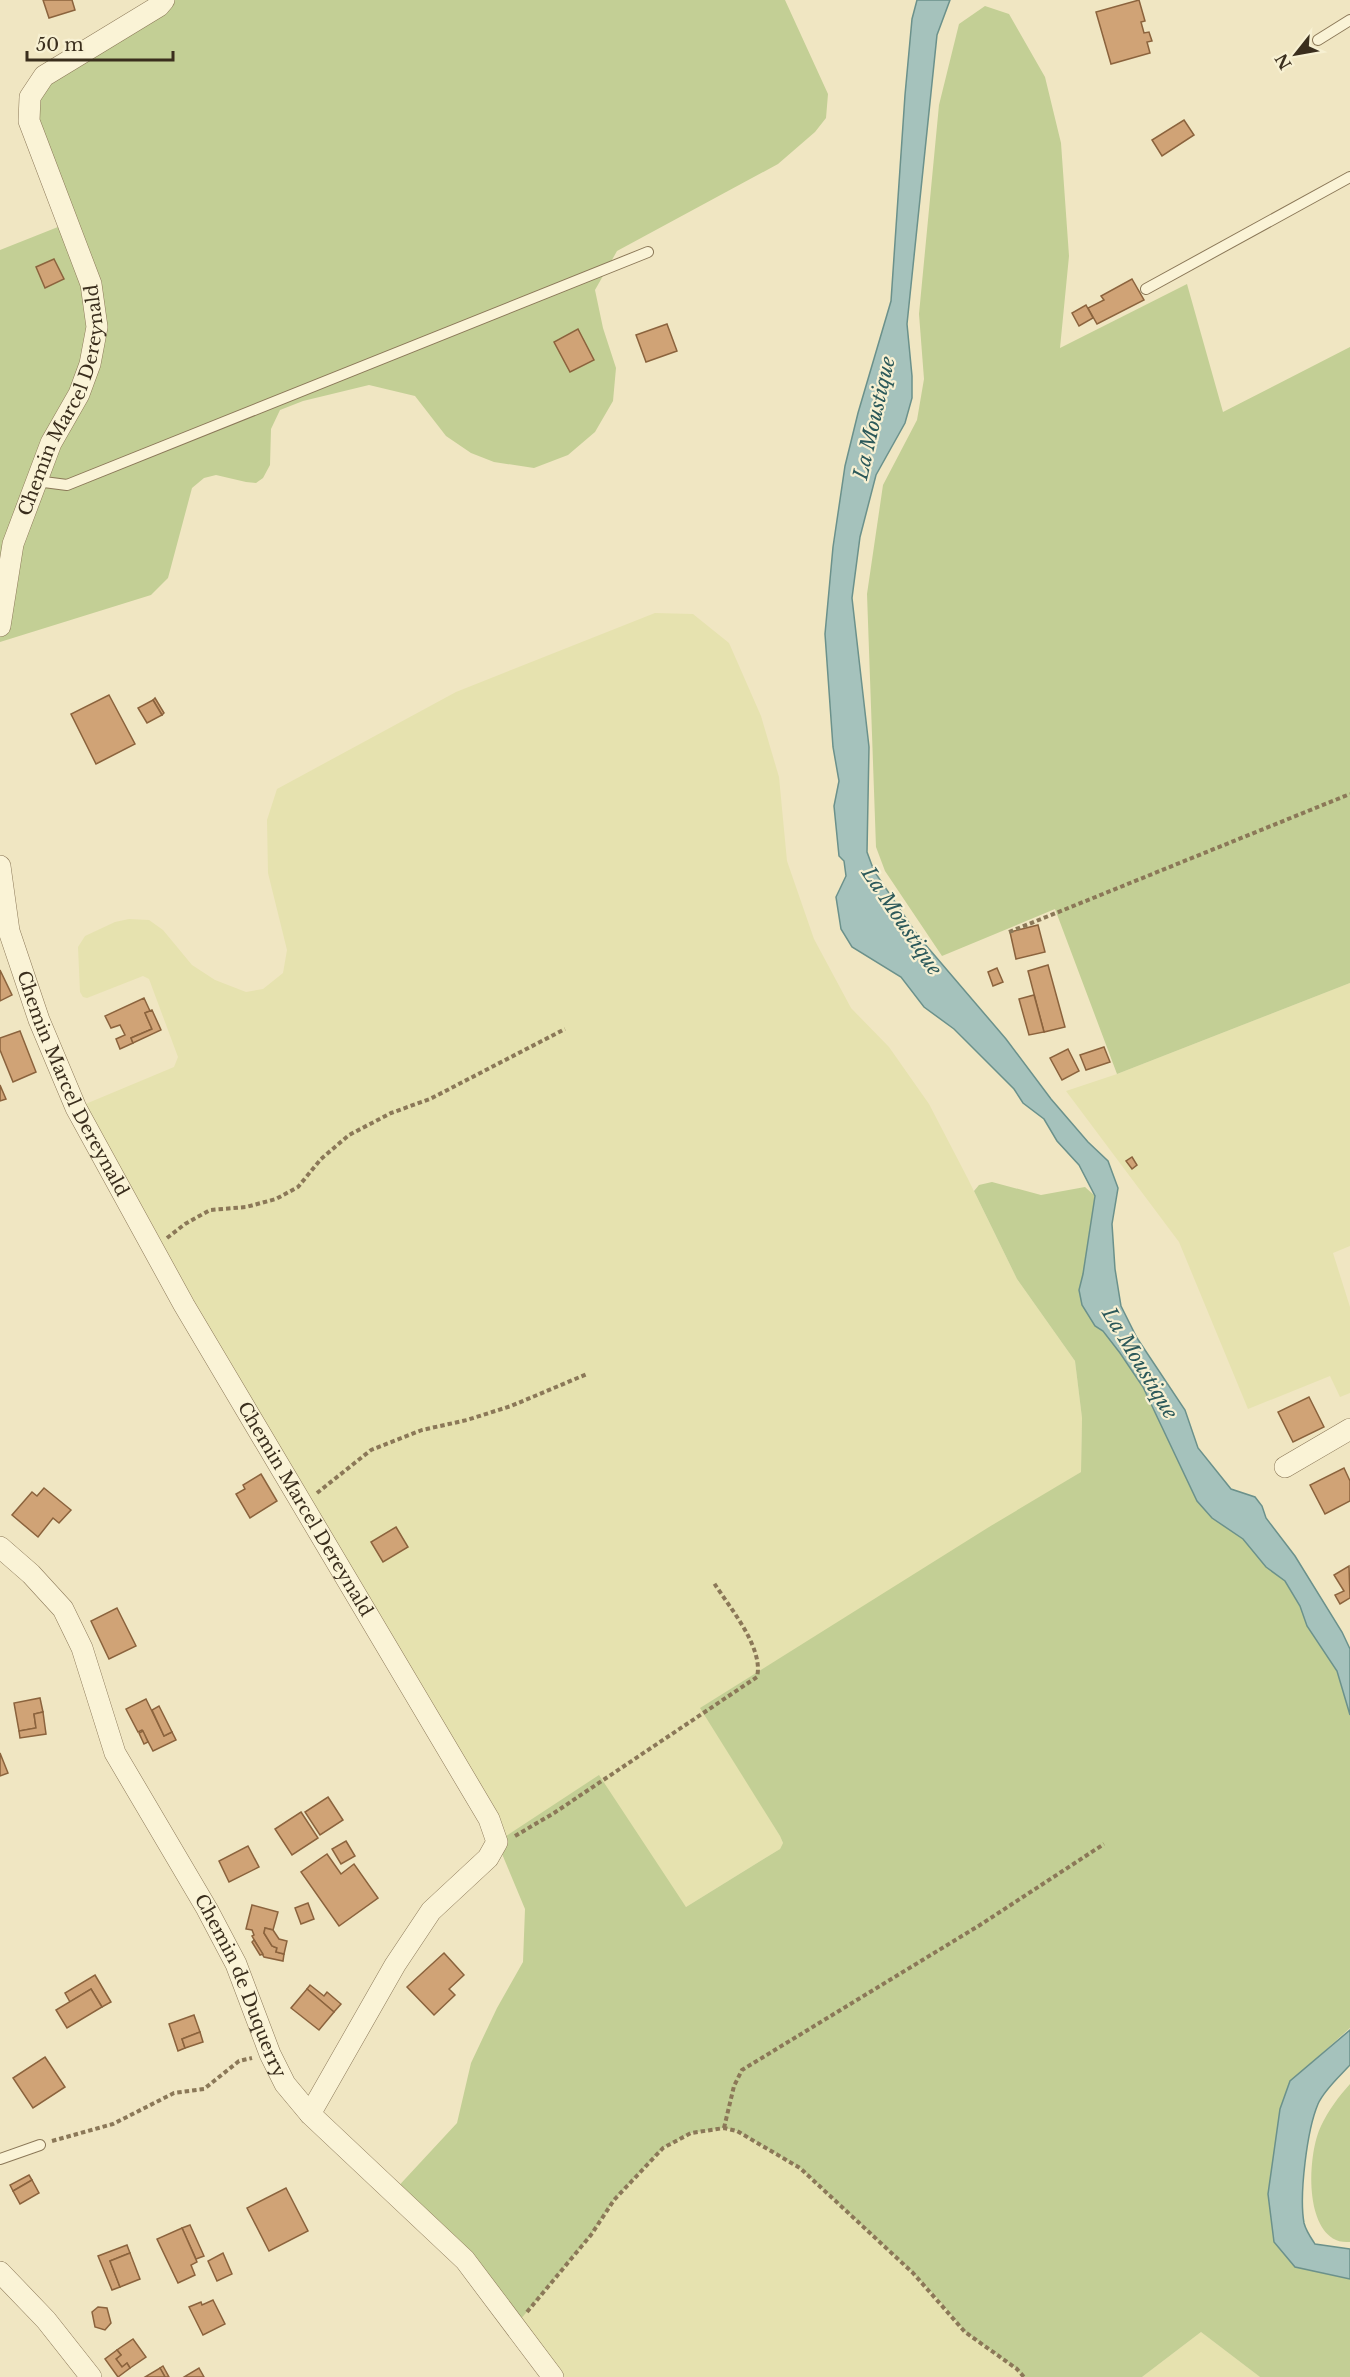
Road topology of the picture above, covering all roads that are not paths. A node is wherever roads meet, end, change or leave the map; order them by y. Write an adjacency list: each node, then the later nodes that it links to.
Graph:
1 (164, 0): 7 (street, Chemin Marcel Dereynald)
2 (1350, 20): 3 (lane)
3 (1318, 39)
4 (1350, 177): 6 (lane)
5 (648, 252): 7 (lane)
6 (1146, 289)
7 (36, 481): 8 (street, Chemin Marcel Dereynald)
8 (0, 626)
9 (0, 866): 13 (street, Chemin Marcel Dereynald)
10 (1350, 1429): 11 (street)
11 (1285, 1467)
12 (0, 1547): 13 (street, Chemin de Duquerry)
13 (310, 2114): 18 (street, Chemin de Duquerry)
14 (40, 2145): 15 (lane)
15 (0, 2159)
16 (0, 2272): 17 (street)
17 (91, 2377)
18 (553, 2377)

